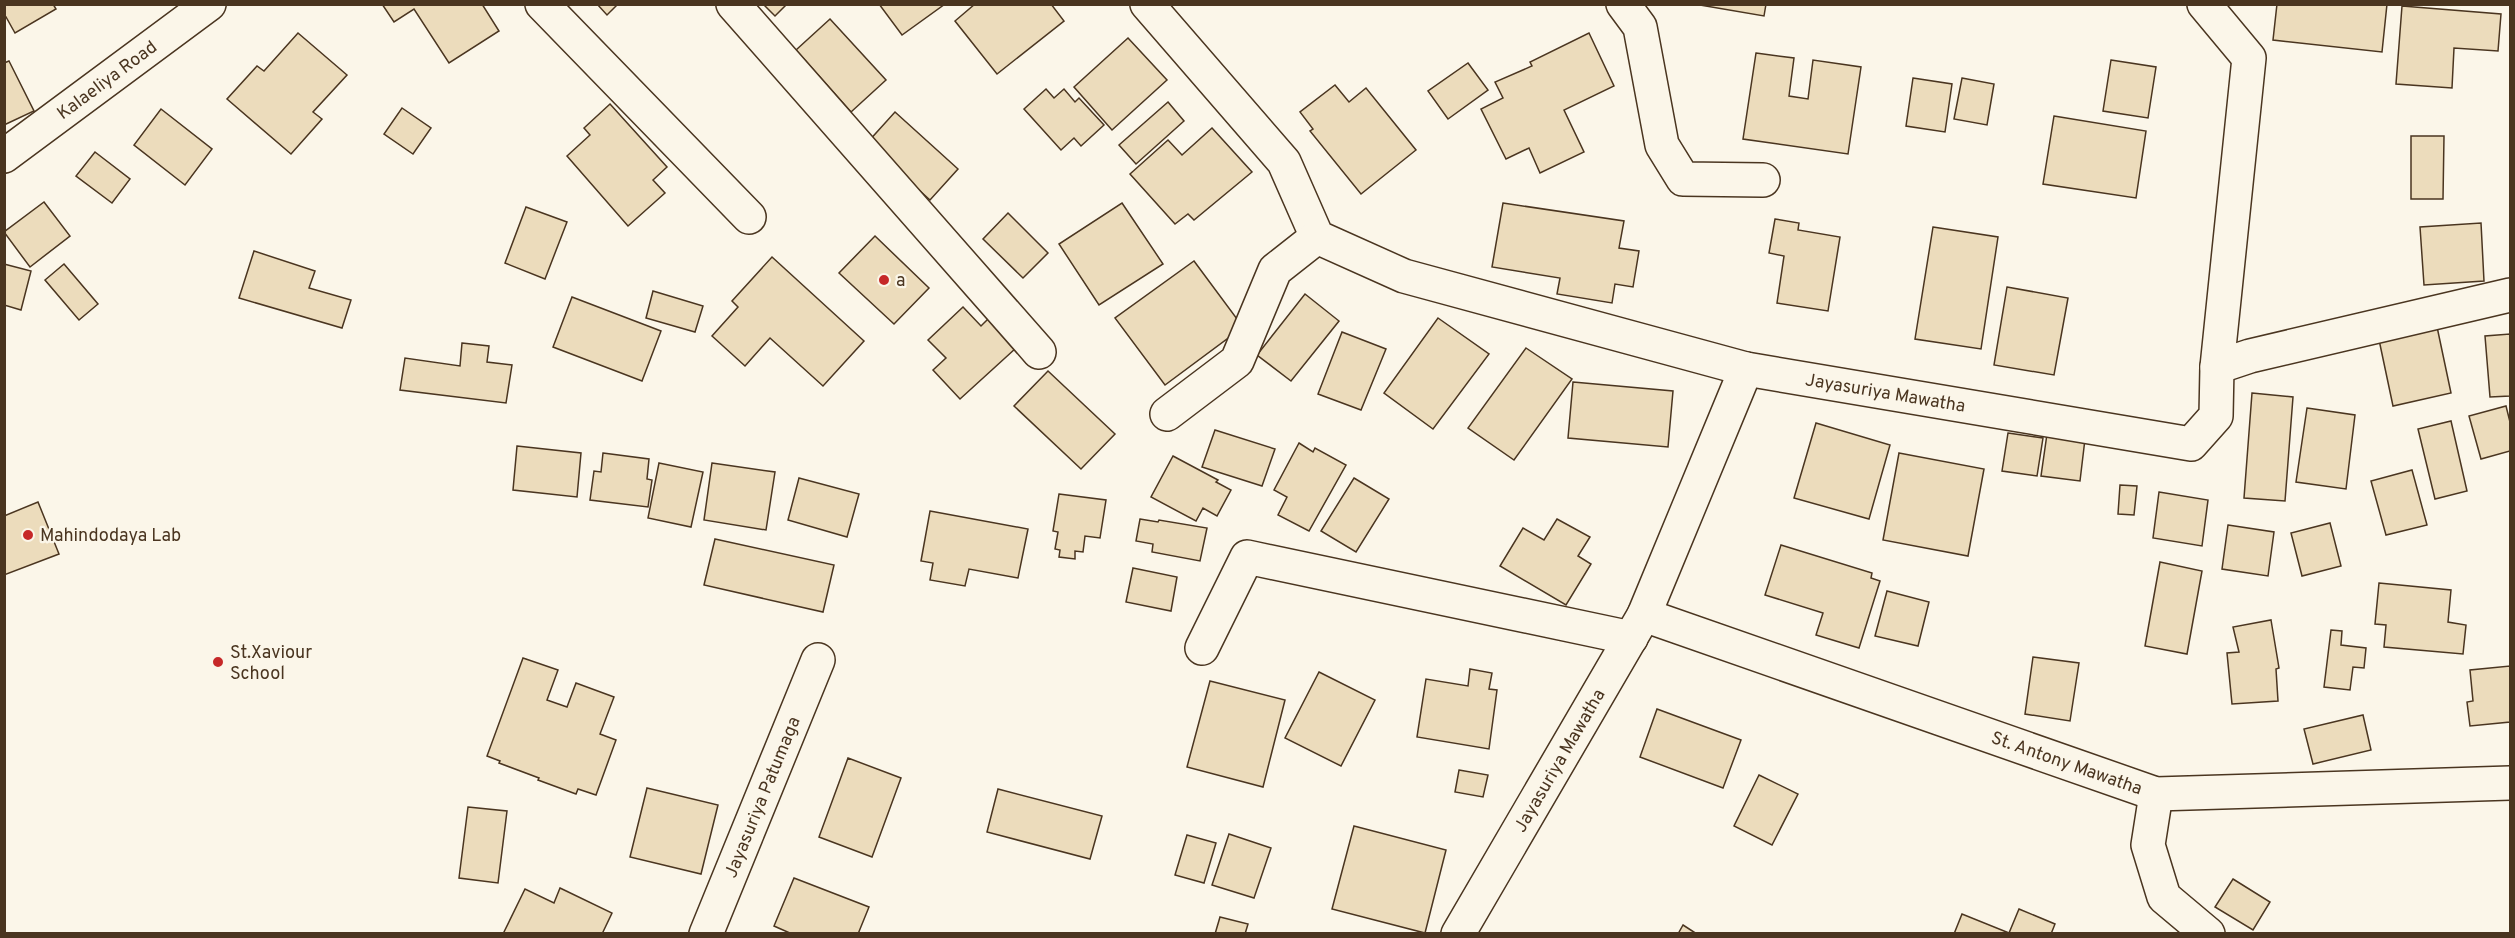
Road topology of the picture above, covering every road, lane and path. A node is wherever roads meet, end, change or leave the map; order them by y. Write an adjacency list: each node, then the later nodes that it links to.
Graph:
1 (209, 4): 7 (street, Kalaeliya Road)
2 (542, 4): 9 (street)
3 (733, 4): 12 (street)
4 (1147, 4): 10 (street)
5 (1623, 4): 8 (street)
6 (2204, 4): 13 (street, Jayasuriya Mawatha)
7 (4, 156)
8 (1762, 180)
9 (749, 217)
10 (1317, 237): 14 (street); 15 (street)
11 (2511, 295): 13 (street)
12 (1039, 352)
13 (2217, 367): 14 (street, Jayasuriya Mawatha)
14 (1746, 369): 16 (street, Jayasuriya Mawatha)
15 (1167, 414)
16 (1637, 626): 17 (street, St. Antony Mawatha); 20 (street, St. Antony Mawatha); 22 (street, Jayasuriya Mawatha)
17 (1202, 648)
18 (818, 660): 21 (street, Jayasuriya Patumaga)
19 (2511, 783): 20 (street, St. Antony Mawatha)
20 (2156, 794): 23 (street)
21 (706, 933)
22 (1458, 933)
23 (2208, 933)

